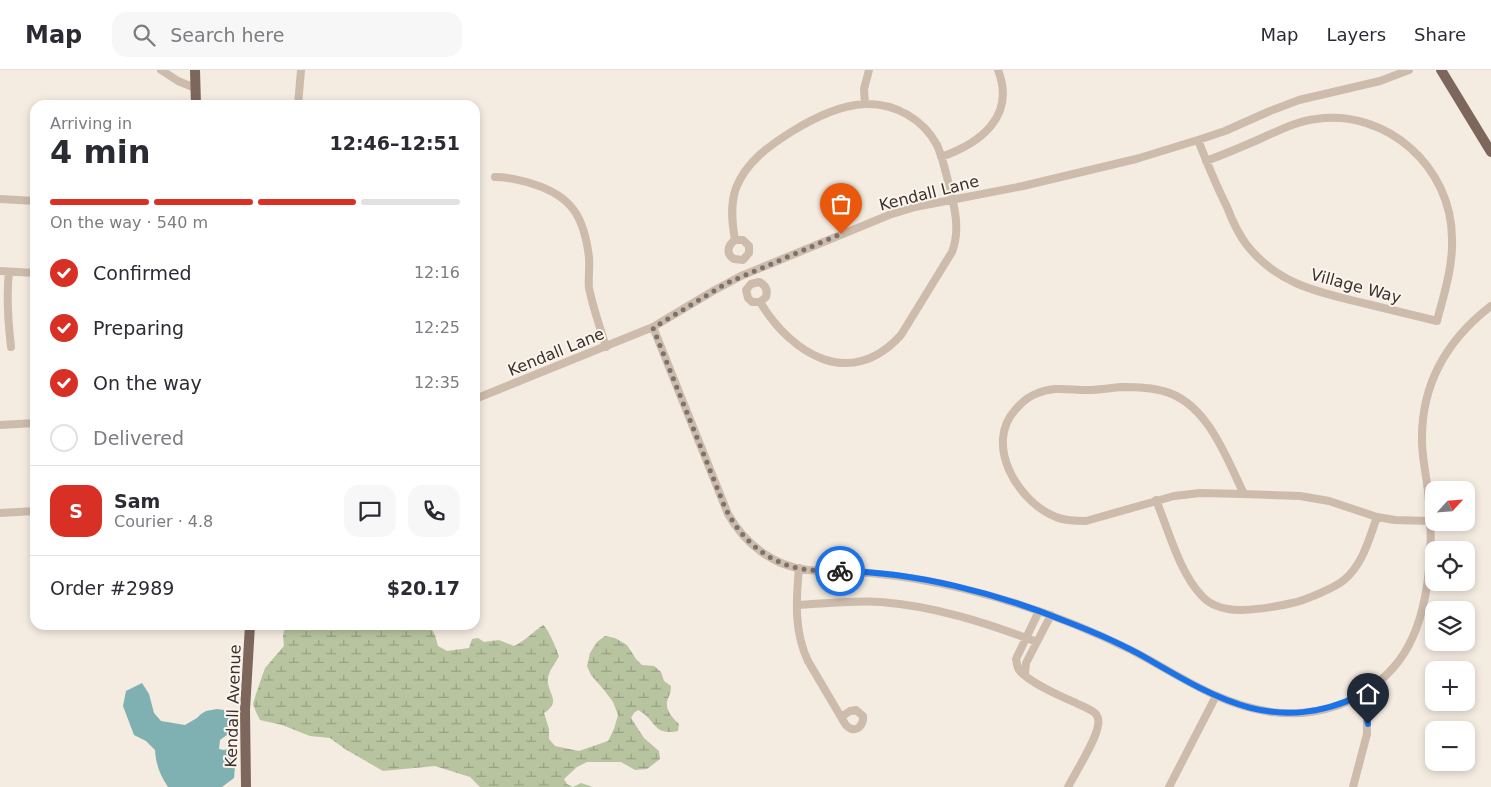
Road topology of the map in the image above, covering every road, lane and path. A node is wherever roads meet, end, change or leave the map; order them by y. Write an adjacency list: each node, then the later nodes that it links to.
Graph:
1 (161, 70): 8 (street)
2 (195, 70): 8 (main road)
3 (301, 70): 10 (street)
4 (869, 70): 11 (street)
5 (998, 70): 14 (street)
6 (1409, 70): 12 (street, Kendall Lane)
7 (1441, 70): 13 (main road)
8 (195, 88): 9 (main road)
9 (196, 100)
10 (298, 100)
11 (865, 104): 14 (street); 20 (street)
12 (1198, 140): 15 (street, Village Way); 18 (street, Kendall Lane)
13 (1491, 152)
14 (941, 157): 18 (street)
15 (1206, 161): 15 (street, Village Way)
16 (495, 177): 28 (street)
17 (0, 199): 19 (street)
18 (952, 199): 24 (street); 26 (street, Kendall Lane)
19 (30, 201)
20 (735, 240)
21 (0, 271): 22 (street)
22 (9, 272): 23 (street); 27 (street)
23 (30, 273)
24 (760, 302)
25 (1491, 306): 32 (street)
26 (653, 328): 28 (street, Kendall Lane); 40 (street)
27 (11, 347)
28 (606, 347): 29 (street, Kendall Lane)
29 (480, 397)
30 (30, 423): 31 (street)
31 (0, 425)
32 (1426, 481)
33 (1244, 494): 34 (street); 34 (street); 37 (street)
34 (1156, 500): 37 (street)
35 (30, 511): 36 (street)
36 (0, 513)
37 (1377, 517): 38 (street)
38 (1425, 521)
39 (1430, 531): 48 (street)
40 (799, 568): 41 (street); 42 (street)
41 (797, 605): 45 (street); 50 (street)
42 (1039, 611): 43 (street); 45 (street)
43 (1051, 615): 46 (street); 49 (street)
44 (250, 630): 51 (main road, Kendall Avenue)
45 (1027, 638): 46 (street); 47 (street)
46 (1037, 642): 47 (street)
47 (1025, 675): 52 (street)
48 (1361, 695): 49 (street); 54 (street)
49 (1216, 696): 53 (street)
50 (841, 716)
51 (246, 787)
52 (1068, 787)
53 (1169, 787)
54 (1353, 787)

